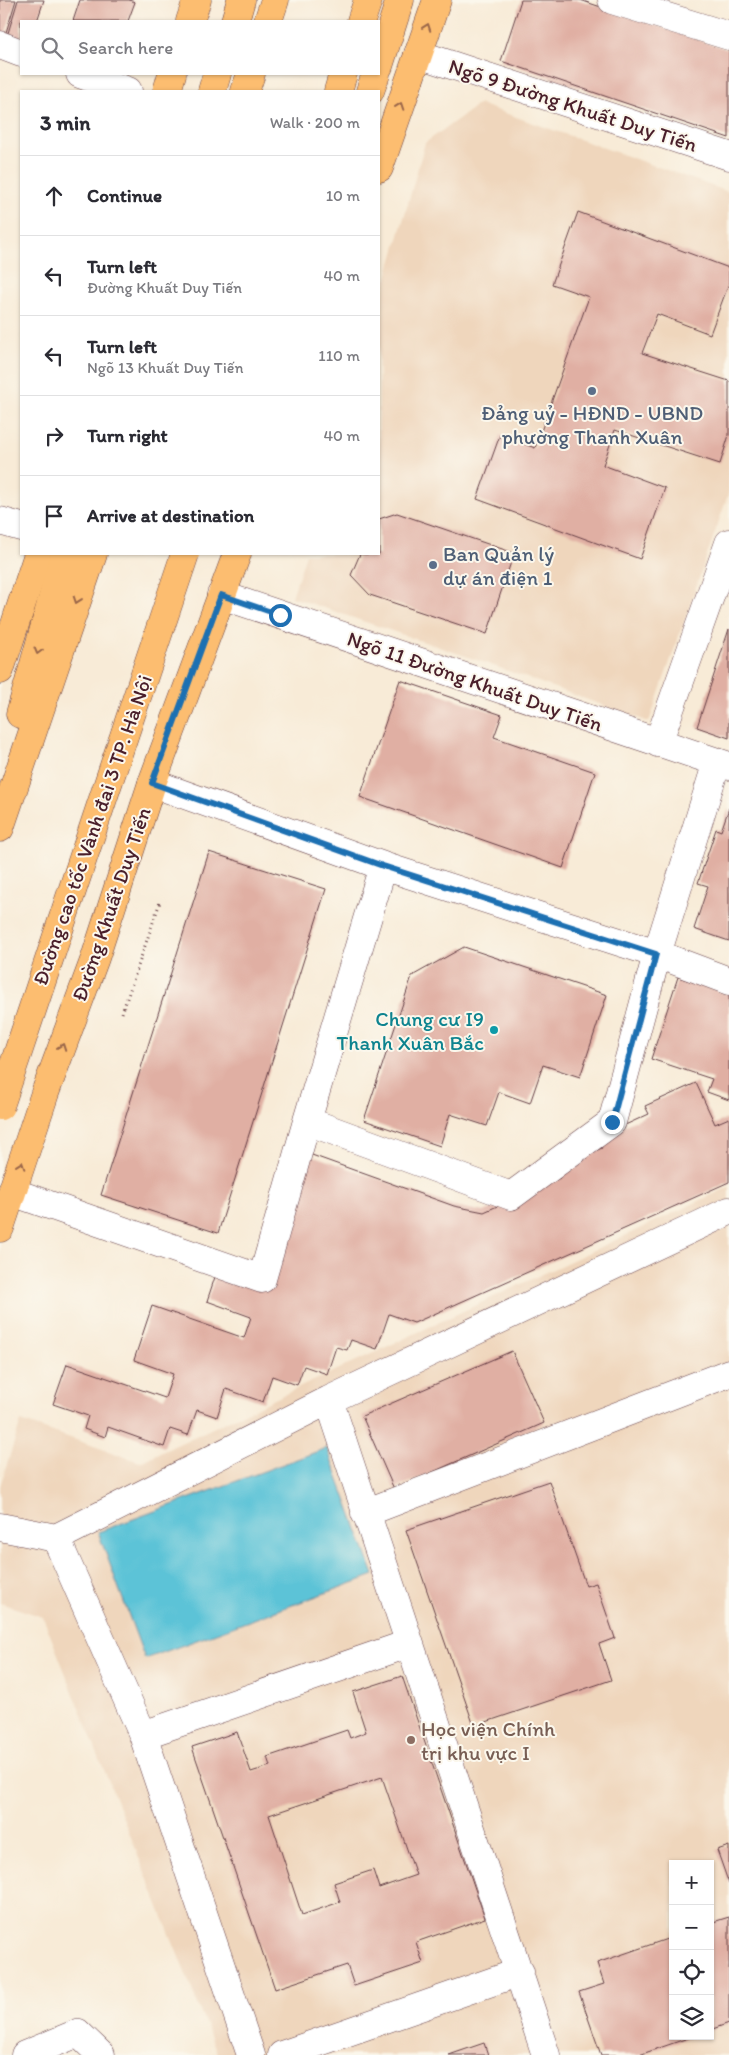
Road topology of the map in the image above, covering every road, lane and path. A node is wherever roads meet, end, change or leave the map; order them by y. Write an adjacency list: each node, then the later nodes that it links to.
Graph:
1 (198, 0): 8 (main road)
2 (242, 0): 9 (main road)
3 (275, 0): 10 (main road)
4 (368, 0): 11 (main road)
5 (400, 0): 16 (main road)
6 (437, 0): 15 (main road, one-way to 6)
7 (612, 0): 12 (street)
8 (190, 20)
9 (234, 20)
10 (268, 20)
11 (360, 20)
12 (729, 36)
13 (0, 45): 14 (street)
14 (20, 53)
15 (418, 54): 29 (street, Ngõ 9 Đường Khuất Duy Tiến); 30 (main road, one-way to 15)
16 (380, 63)
17 (83, 75): 23 (street)
18 (172, 75): 24 (main road)
19 (217, 75): 25 (main road)
20 (251, 75): 26 (main road)
21 (343, 75): 27 (main road)
22 (376, 75): 28 (main road)
23 (125, 90)
24 (166, 90)
25 (212, 90)
26 (245, 90)
27 (338, 90)
28 (370, 90)
29 (729, 156)
30 (380, 165)
31 (0, 521): 32 (street)
32 (20, 527)
33 (729, 543): 40 (street)
34 (38, 555): 42 (main road)
35 (65, 555): 46 (main road, one-way to 46)
36 (92, 555): 47 (main road, one-way to 47)
37 (185, 555): 53 (main road, Đường cao tốc Vành đai 3 TP. Hà Nội, bridge)
38 (204, 555): 53 (main road, bridge)
39 (237, 555): 41 (main road, Đường Khuất Duy Tiến)
40 (724, 572): 43 (street)
41 (221, 595): 43 (street, Ngõ 11 Đường Khuất Duy Tiến); 45 (main road, Đường Khuất Duy Tiến)
42 (0, 670)
43 (658, 743): 44 (street, Ngõ 11 Đường Khuất Duy Tiến)
44 (723, 764): 50 (street)
45 (152, 783): 48 (street); 55 (main road, Đường Khuất Duy Tiến, one-way to 45)
46 (0, 788)
47 (0, 828)
48 (383, 866): 50 (street); 57 (street)
49 (160, 902): 52 (path)
50 (656, 954): 51 (street); 57 (street)
51 (729, 981)
52 (122, 1012)
53 (22, 1040): 56 (main road, Đường cao tốc Vành đai 3 TP. Hà Nội, bridge)
54 (0, 1077): 55 (main road)
55 (45, 1093): 58 (main road, Đường Khuất Duy Tiến, one-way to 55)
56 (0, 1106)
57 (307, 1121): 58 (street)
58 (12, 1192): 60 (main road, Đường Khuất Duy Tiến)
59 (729, 1211): 62 (street)
60 (0, 1228)
61 (729, 1373): 63 (street)
62 (329, 1400): 63 (street); 65 (street)
63 (365, 1513): 66 (street)
64 (0, 1527): 65 (street)
65 (56, 1538): 67 (street)
66 (408, 1644): 67 (street); 68 (street)
67 (143, 1735): 71 (street)
68 (520, 1972): 72 (street); 73 (street)
69 (27, 2054): 70 (street)
70 (101, 2055)
71 (251, 2055)
72 (282, 2055)
73 (546, 2055)

